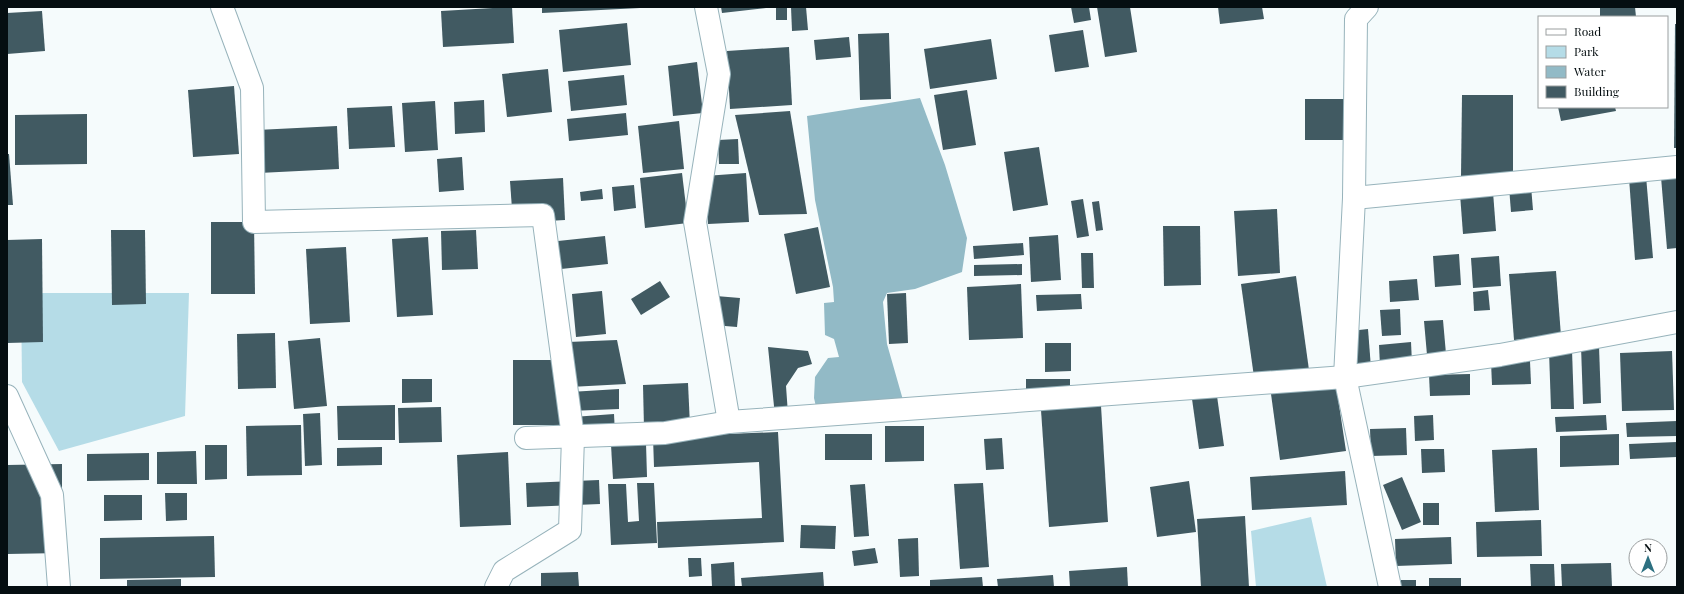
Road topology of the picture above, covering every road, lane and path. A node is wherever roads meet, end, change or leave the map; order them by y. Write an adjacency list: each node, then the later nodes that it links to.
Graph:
1 (222, 7): 10 (street)
2 (706, 7): 9 (street)
3 (1368, 7): 5 (street)
4 (1677, 167): 5 (street)
5 (1354, 198): 7 (street)
6 (1677, 322): 7 (street)
7 (1345, 377): 9 (street); 14 (street)
8 (7, 396): 12 (street)
9 (729, 422): 10 (street)
10 (573, 437): 11 (street); 13 (street)
11 (526, 438)
12 (59, 587)
13 (496, 587)
14 (1390, 587)

